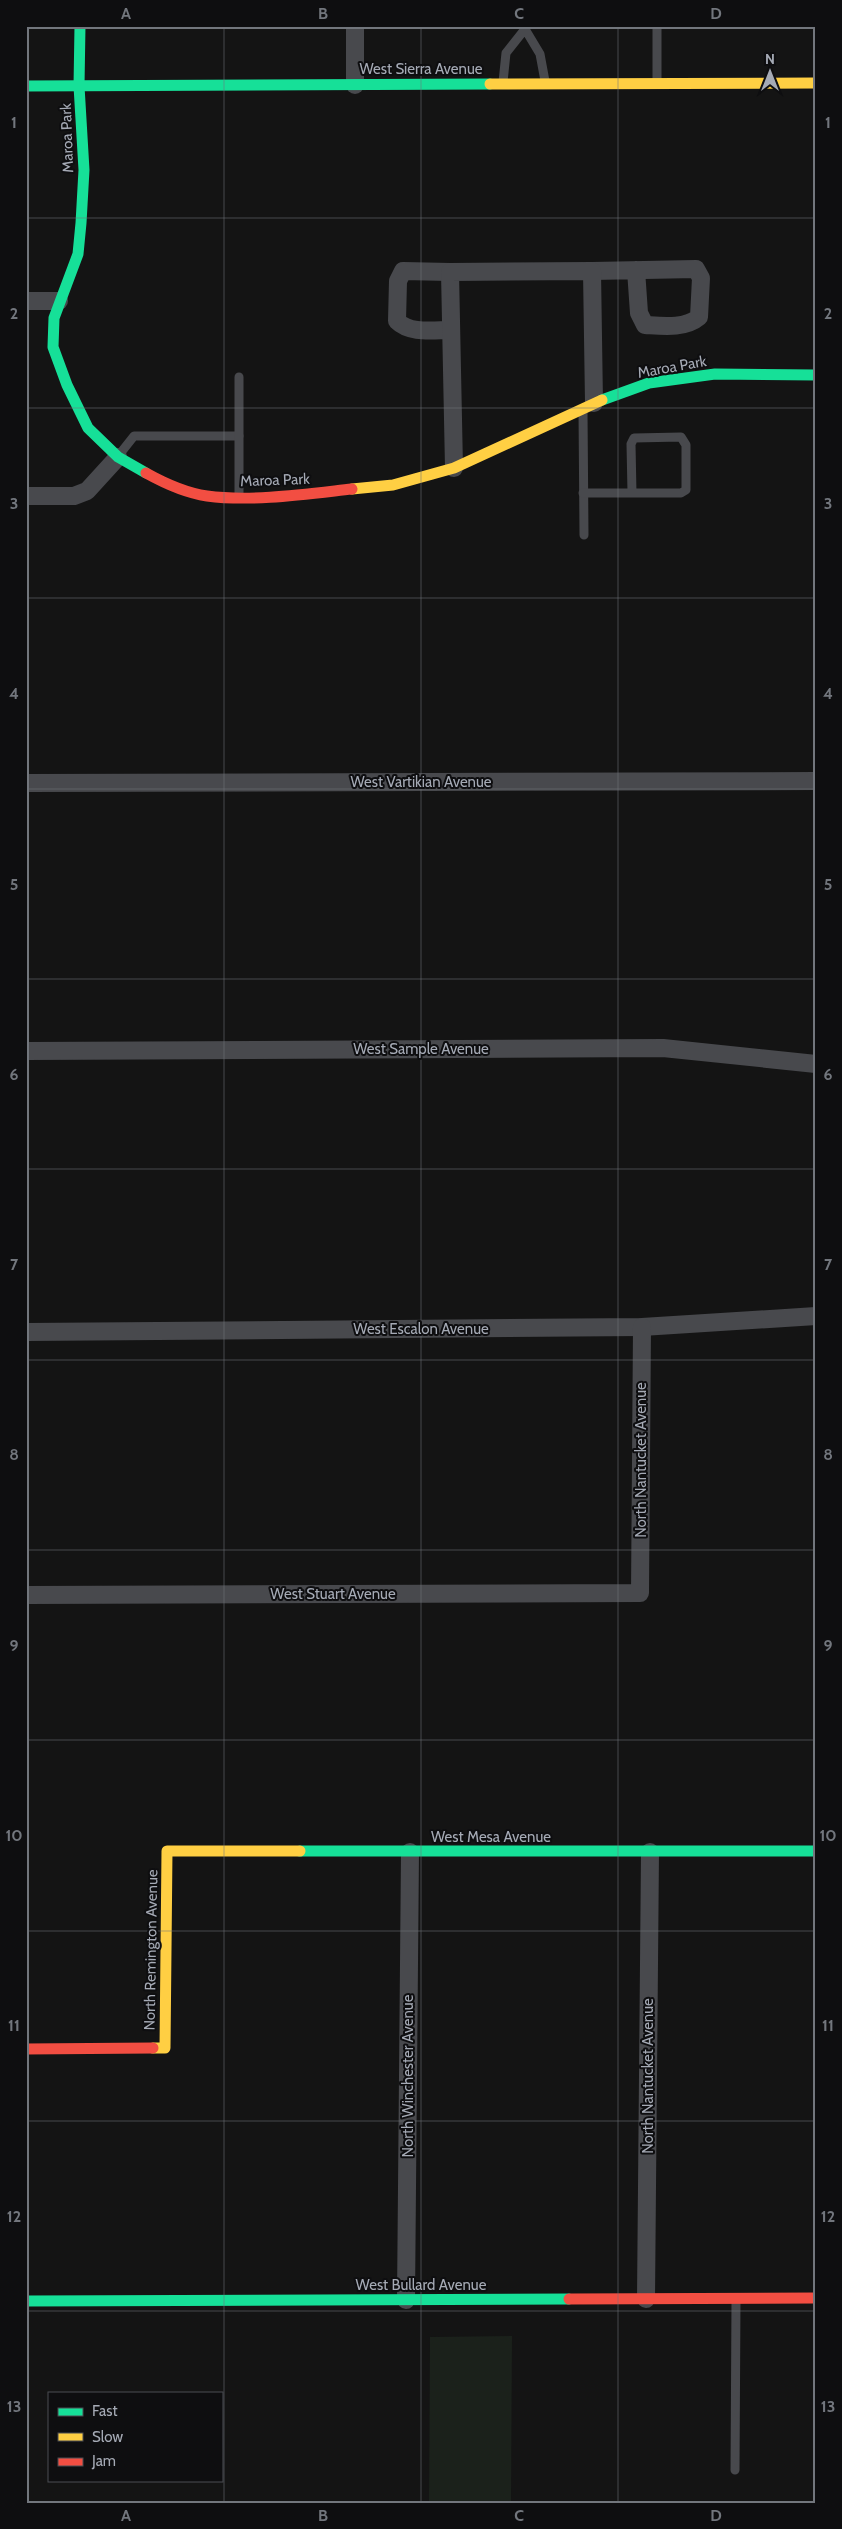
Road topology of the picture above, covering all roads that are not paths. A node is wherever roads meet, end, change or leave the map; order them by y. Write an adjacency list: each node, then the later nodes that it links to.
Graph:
1 (80, 26): 11 (street)
2 (355, 26): 9 (street)
3 (657, 26): 5 (lane)
4 (526, 27): 7 (lane); 8 (lane)
5 (657, 83): 6 (street, West Sierra Avenue); 8 (street, West Sierra Avenue)
6 (816, 83)
7 (503, 84): 8 (street, West Sierra Avenue); 9 (street, West Sierra Avenue)
8 (546, 84)
9 (355, 85): 11 (street, West Sierra Avenue)
10 (26, 86): 11 (street, West Sierra Avenue)
11 (79, 86): 16 (street, Maroa Park)
12 (636, 270): 12 (street); 13 (street)
13 (592, 271): 14 (street); 20 (street)
14 (450, 272): 17 (street); 17 (street)
15 (26, 302): 16 (street)
16 (59, 302): 22 (street, Maroa Park)
17 (451, 330): 23 (street)
18 (816, 375): 20 (street, Maroa Park)
19 (240, 377): 21 (lane)
20 (589, 406): 23 (street, Maroa Park); 24 (lane)
21 (239, 436): 22 (lane); 27 (lane)
22 (118, 457): 26 (street); 27 (street, Maroa Park)
23 (454, 468): 27 (street, Maroa Park)
24 (583, 493): 25 (lane); 28 (lane)
25 (632, 493): 25 (lane)
26 (26, 496)
27 (239, 496)
28 (584, 535)
29 (816, 781): 30 (street, West Vartikian Avenue)
30 (26, 783)
31 (26, 1051): 32 (street, West Sample Avenue)
32 (816, 1064)
33 (816, 1316): 34 (street, West Escalon Avenue)
34 (642, 1327): 35 (street, West Escalon Avenue); 36 (street, North Nantucket Avenue)
35 (26, 1332)
36 (640, 1593): 37 (street, West Stuart Avenue)
37 (26, 1596)
38 (816, 1851): 41 (street, West Mesa Avenue)
39 (167, 1852): 40 (street, West Mesa Avenue); 42 (street, North Remington Avenue)
40 (410, 1852): 41 (street, West Mesa Avenue); 46 (street, North Winchester Avenue)
41 (650, 1852): 45 (street, North Nantucket Avenue)
42 (26, 2049)
43 (736, 2298): 44 (street, West Bullard Avenue); 45 (street, West Bullard Avenue); 48 (lane)
44 (816, 2298)
45 (646, 2299): 46 (street, West Bullard Avenue)
46 (406, 2300): 47 (street, West Bullard Avenue)
47 (26, 2302)
48 (735, 2470)

